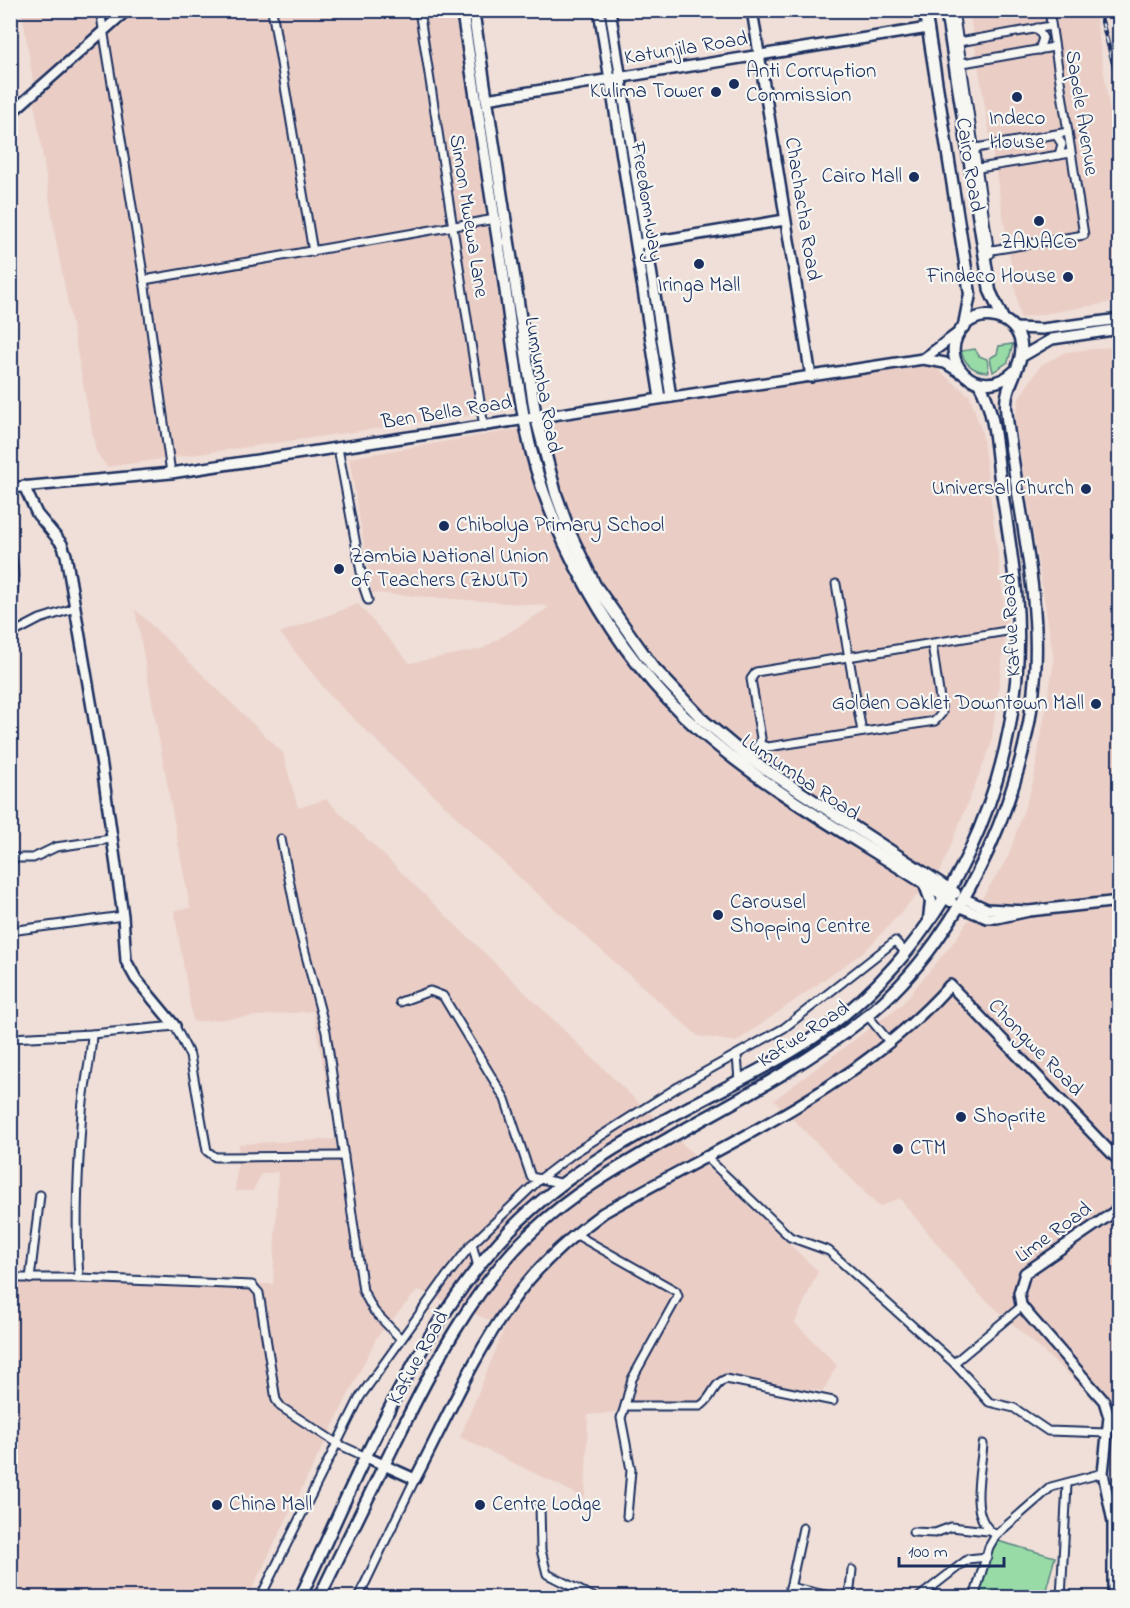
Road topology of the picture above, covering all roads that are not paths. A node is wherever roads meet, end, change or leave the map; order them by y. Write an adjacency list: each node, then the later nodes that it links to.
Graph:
1 (100, 10): 17 (street)
2 (127, 10): 17 (street)
3 (272, 10): 45 (street)
4 (419, 10): 41 (street, Simon Mwewa Lane)
5 (462, 10): 39 (main road, Lumumba Road)
6 (473, 10): 26 (main road, Lumumba Road)
7 (599, 10): 24 (street, Freedom Way)
8 (610, 10): 23 (street, Freedom Way)
9 (752, 10): 21 (street, Chachacha Road)
10 (925, 10): 15 (main road, Cairo Road)
11 (946, 10): 25 (main road, Cairo Road)
12 (954, 10): 18 (street)
13 (1049, 10): 14 (street, Sapele Avenue)
14 (1051, 26): 16 (street); 19 (street, Sapele Avenue)
15 (928, 28): 21 (street, Katunjila Road); 33 (main road, Cairo Road)
16 (1036, 28): 18 (street); 20 (street)
17 (103, 32): 27 (street); 47 (street)
18 (959, 42): 22 (street)
19 (1054, 47): 20 (street); 28 (street, Sapele Avenue)
20 (1039, 50): 22 (street)
21 (759, 55): 23 (street, Katunjila Road); 40 (street, Chachacha Road)
22 (963, 63): 25 (street)
23 (621, 78): 24 (street, Katunjila Road); 35 (street, Freedom Way)
24 (609, 79): 26 (street, Katunjila Road); 36 (street, Freedom Way)
25 (962, 90): 30 (main road, Cairo Road)
26 (486, 99): 60 (main road, Lumumba Road)
27 (10, 114)
28 (1068, 132): 29 (street); 31 (street, Sapele Avenue)
29 (1056, 135): 30 (street); 32 (street)
30 (972, 152): 33 (main road); 34 (main road, Cairo Road)
31 (1071, 153): 32 (street); 44 (street, Sapele Avenue)
32 (1059, 155): 34 (street)
33 (949, 159): 37 (main road, Cairo Road)
34 (975, 171): 37 (main road); 38 (main road, Cairo Road)
35 (636, 176): 36 (street); 42 (street, Freedom Way)
36 (624, 178): 43 (street, Freedom Way)
37 (952, 178): 51 (main road, Cairo Road)
38 (980, 201): 44 (street); 46 (main road, Cairo Road)
39 (495, 219): 41 (street); 61 (main road, Lumumba Road)
40 (785, 220): 42 (street); 57 (street, Chachacha Road)
41 (453, 226): 45 (street); 62 (street, Simon Mwewa Lane)
42 (645, 243): 43 (street); 59 (street, Freedom Way)
43 (635, 245): 59 (street, Freedom Way)
44 (992, 250): 46 (street)
45 (313, 252): 47 (street)
46 (986, 265): 48 (main road, Cairo Road)
47 (144, 280): 64 (street)
48 (1003, 319): 50 (main road); 51 (main road)
49 (1119, 319): 50 (street)
50 (1014, 328): 53 (main road)
51 (961, 329): 54 (street, Ben Bella Road); 56 (main road)
52 (1119, 329): 53 (street)
53 (1021, 357): 55 (main road)
54 (923, 359): 56 (street, Ben Bella Road); 57 (street, Ben Bella Road)
55 (1016, 370): 58 (main road); 86 (main road, Kafue Road)
56 (965, 376): 58 (main road)
57 (811, 377): 59 (street, Ben Bella Road)
58 (979, 383): 71 (main road, Kafue Road)
59 (666, 398): 60 (street, Ben Bella Road)
60 (536, 418): 61 (street, Ben Bella Road); 77 (main road, Lumumba Road)
61 (524, 420): 62 (street, Ben Bella Road); 77 (main road, Lumumba Road)
62 (484, 426): 63 (street, Ben Bella Road)
63 (338, 448): 64 (street, Ben Bella Road); 69 (street)
64 (171, 473): 65 (street, Ben Bella Road)
65 (24, 486): 66 (street, Ben Bella Road); 70 (street)
66 (10, 488)
67 (10, 552): 72 (street)
68 (836, 584): 74 (street)
69 (368, 600)
70 (75, 608): 72 (street); 78 (street)
71 (1019, 629): 73 (street); 81 (main road, Kafue Road)
72 (12, 633)
73 (932, 644): 74 (street); 75 (street)
74 (849, 657): 75 (street); 76 (street)
75 (862, 732): 76 (street)
76 (759, 744): 77 (street)
77 (744, 760): 82 (main road, Lumumba Road); 83 (main road, Lumumba Road)
78 (111, 839): 80 (street); 87 (street)
79 (281, 839): 99 (street)
80 (10, 858)
81 (961, 869): 82 (main road); 84 (main road, Kafue Road)
82 (938, 881): 84 (main road, Lumumba Road)
83 (926, 885): 84 (main road, Lumumba Road); 88 (main road)
84 (948, 894): 86 (main road, Lumumba Road); 88 (main road, Kafue Road)
85 (1119, 901): 86 (street)
86 (960, 902): 92 (main road, Kafue Road)
87 (123, 916): 89 (street); 93 (street)
88 (927, 925): 90 (main road, Kafue Road)
89 (10, 931)
90 (905, 952): 97 (street); 98 (main road, Kafue Road)
91 (400, 1002): 102 (street)
92 (868, 1016): 96 (street); 123 (main road, Kafue Road)
93 (175, 1026): 94 (street); 99 (street)
94 (92, 1034): 95 (street); 110 (street)
95 (10, 1038)
96 (890, 1043): 100 (street); 101 (street, Chongwe Road)
97 (737, 1056): 98 (street); 102 (street)
98 (739, 1080): 103 (main road, Kafue Road)
99 (344, 1156): 113 (street)
100 (705, 1156): 106 (street); 114 (street)
101 (1119, 1162)
102 (540, 1179): 103 (street); 107 (street)
103 (560, 1183): 108 (main road, Kafue Road)
104 (40, 1195): 111 (street)
105 (1119, 1208): 112 (street, Lime Road)
106 (575, 1234): 116 (street); 125 (street)
107 (472, 1244): 108 (street); 113 (street)
108 (478, 1267): 122 (main road, Kafue Road)
109 (10, 1278): 111 (street)
110 (79, 1278): 111 (street); 120 (street)
111 (30, 1279)
112 (1022, 1306): 114 (street); 117 (street)
113 (401, 1339): 120 (street)
114 (954, 1363): 119 (street)
115 (833, 1401): 116 (street)
116 (625, 1406): 129 (street)
117 (1109, 1417): 118 (street); 119 (street)
118 (1119, 1422)
119 (1108, 1433): 124 (street)
120 (338, 1444): 122 (street); 136 (street)
121 (983, 1444): 132 (street)
122 (366, 1457): 123 (street); 137 (main road, Kafue Road)
123 (384, 1465): 125 (street); 138 (main road, Kafue Road)
124 (1103, 1473): 126 (street); 128 (street)
125 (415, 1479): 139 (street)
126 (1067, 1484): 132 (street); 146 (street)
127 (540, 1505): 140 (street)
128 (1115, 1509): 147 (street)
129 (627, 1516)
130 (803, 1528): 135 (street)
131 (913, 1532): 132 (street)
132 (993, 1533): 133 (street)
133 (987, 1557): 144 (street); 145 (street)
134 (852, 1570): 143 (street)
135 (790, 1587): 141 (street); 142 (street)
136 (261, 1598)
137 (300, 1598)
138 (319, 1598)
139 (358, 1598)
140 (595, 1598)
141 (788, 1598)
142 (839, 1598)
143 (849, 1598)
144 (918, 1598)
145 (974, 1598)
146 (1061, 1598)
147 (1113, 1598)

